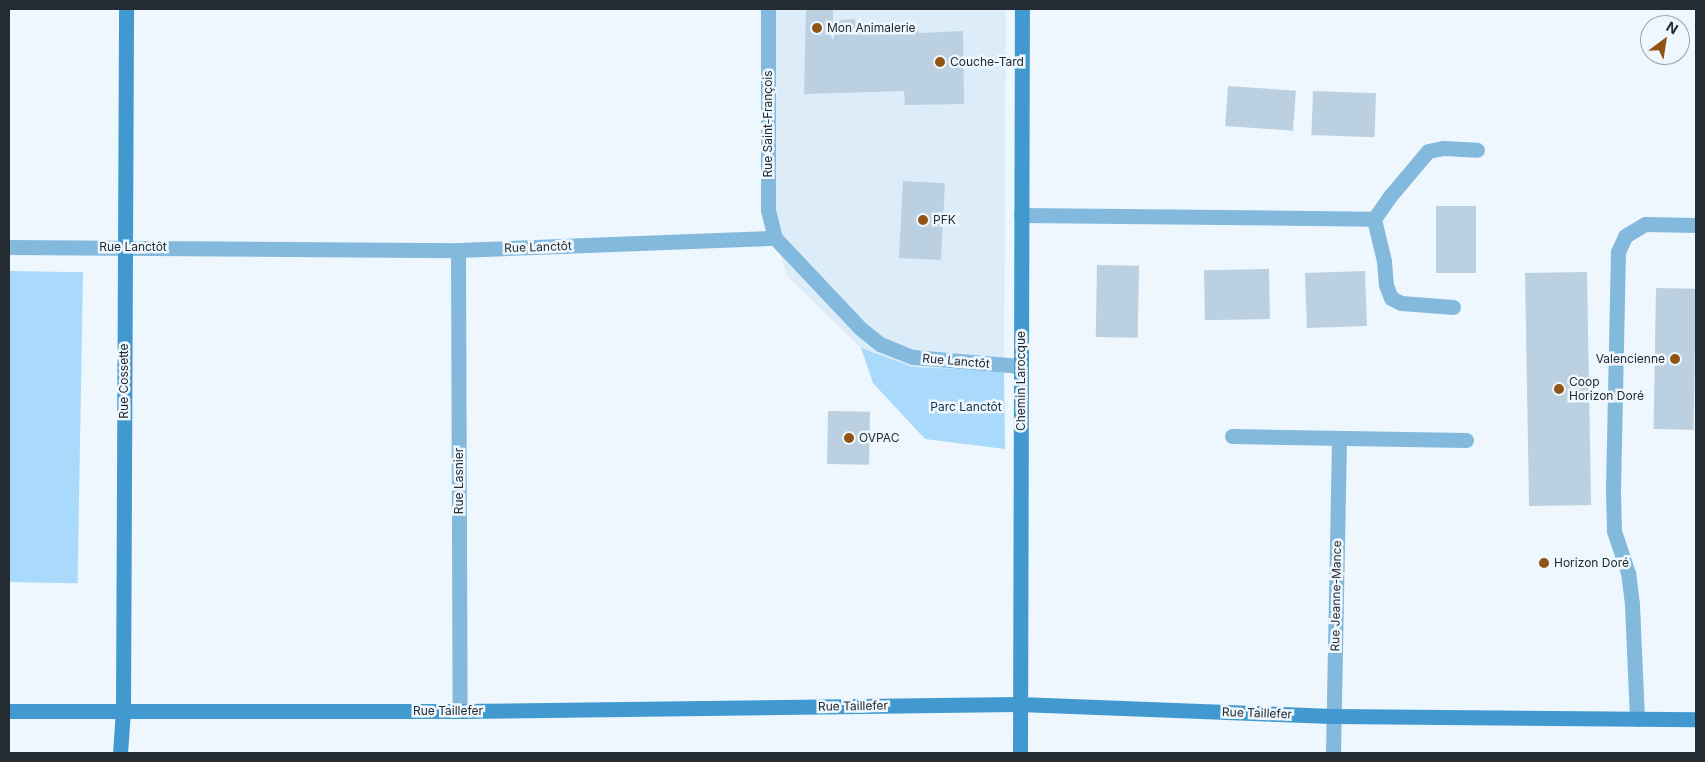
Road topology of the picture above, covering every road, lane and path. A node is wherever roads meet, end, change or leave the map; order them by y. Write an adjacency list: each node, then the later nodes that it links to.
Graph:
1 (126, 9): 11 (street, Rue Cossette)
2 (768, 9): 9 (street, Rue Saint-François)
3 (1017, 9): 4 (street)
4 (1022, 9): 6 (street, Chemin Larocque)
5 (1477, 150): 7 (street)
6 (1021, 215): 7 (street); 14 (street, Chemin Larocque)
7 (1374, 219): 13 (street)
8 (1696, 226): 23 (street)
9 (776, 238): 12 (street, Rue Lanctôt); 14 (street, Rue Lanctôt)
10 (9, 246): 11 (street, Rue Lanctôt)
11 (125, 247): 12 (street, Rue Lanctôt); 20 (street, Rue Cossette)
12 (458, 250): 21 (street, Rue Lasnier)
13 (1452, 307)
14 (1021, 366): 18 (street, Chemin Larocque)
15 (1232, 436): 16 (street)
16 (1340, 438): 17 (street); 22 (street, Rue Jeanne-Mance)
17 (1466, 440)
18 (1019, 704): 21 (street, Rue Taillefer); 22 (street, Rue Taillefer); 26 (street, Chemin Larocque)
19 (9, 710): 20 (street, Rue Taillefer)
20 (123, 710): 21 (street, Rue Taillefer); 25 (street, Rue Cossette)
21 (460, 711)
22 (1333, 716): 23 (street, Rue Taillefer); 27 (street, Rue Jeanne-Mance)
23 (1637, 719): 24 (street, Rue Taillefer)
24 (1696, 719)
25 (120, 753)
26 (1020, 753)
27 (1333, 753)

